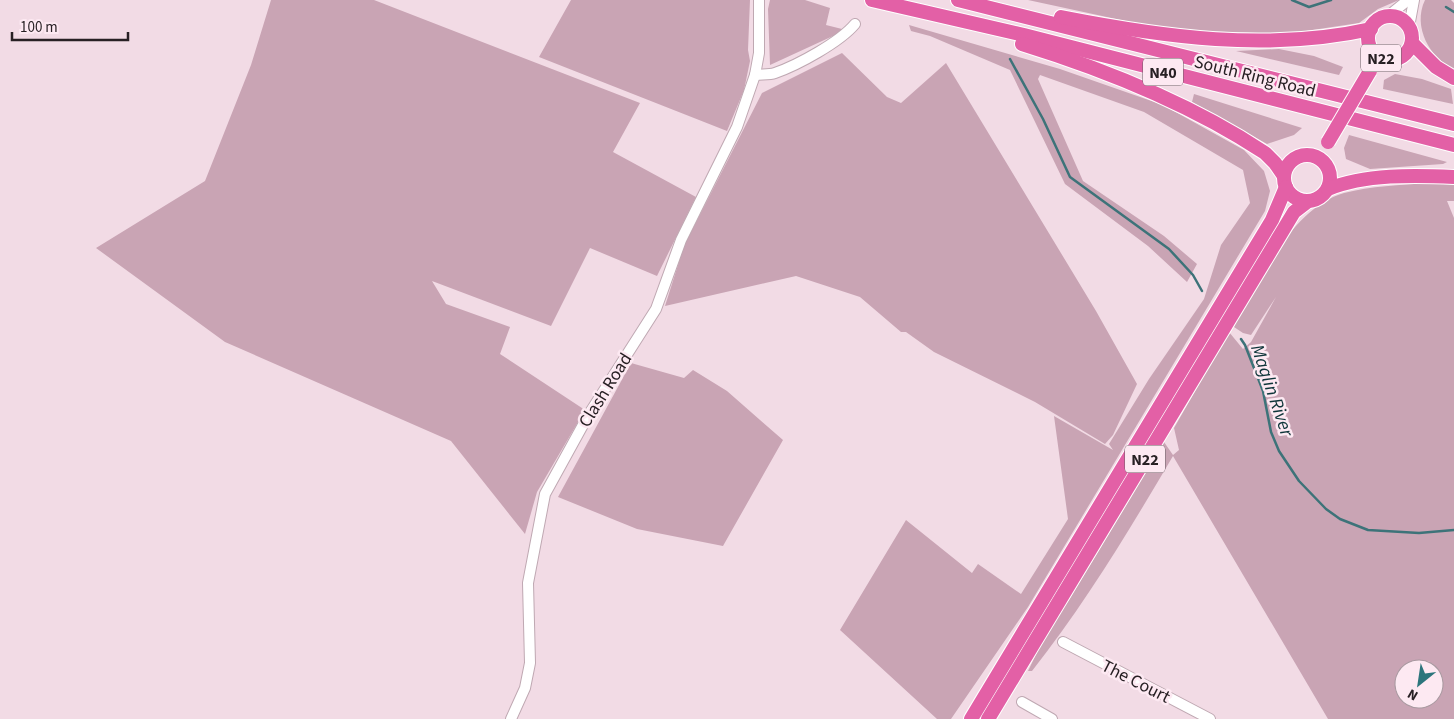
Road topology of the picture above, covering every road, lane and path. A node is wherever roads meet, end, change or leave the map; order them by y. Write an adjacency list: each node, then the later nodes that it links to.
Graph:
1 (758, 0): 16 (street, Clash Road)
2 (872, 0): 7 (highway, South Ring Road / N40)
3 (958, 0): 18 (highway, N40)
4 (980, 0): 11 (highway)
5 (1408, 0): 8 (street)
6 (1414, 0): 10 (street)
7 (906, 9): 20 (highway, South Ring Road / N40); 24 (highway)
8 (1387, 17): 10 (highway, N22); 11 (highway, N22)
9 (855, 24): 16 (street)
10 (1409, 28): 12 (highway, N22)
11 (1370, 29): 13 (highway, N22)
12 (1412, 43): 14 (highway, N22); 17 (highway, N22)
13 (1370, 47): 14 (highway, N22); 15 (highway, N22)
14 (1387, 60): 15 (highway, N22)
15 (1370, 71): 19 (highway, N22, bridge)
16 (755, 75): 29 (street, Clash Road)
17 (1454, 78)
18 (1454, 124)
19 (1328, 142): 21 (highway, N22); 22 (highway, N22)
20 (1454, 145)
21 (1307, 155): 22 (highway); 24 (highway, N22)
22 (1324, 163): 25 (highway, N22)
23 (1454, 177): 25 (highway, N22)
24 (1285, 182): 26 (highway); 30 (highway, N22)
25 (1328, 189): 26 (highway, N22)
26 (1307, 202): 31 (highway, N22)
27 (1063, 642): 33 (street, The Court)
28 (1022, 702): 32 (street)
29 (511, 719)
30 (971, 719)
31 (988, 719)
32 (1052, 719)
33 (1210, 719)

